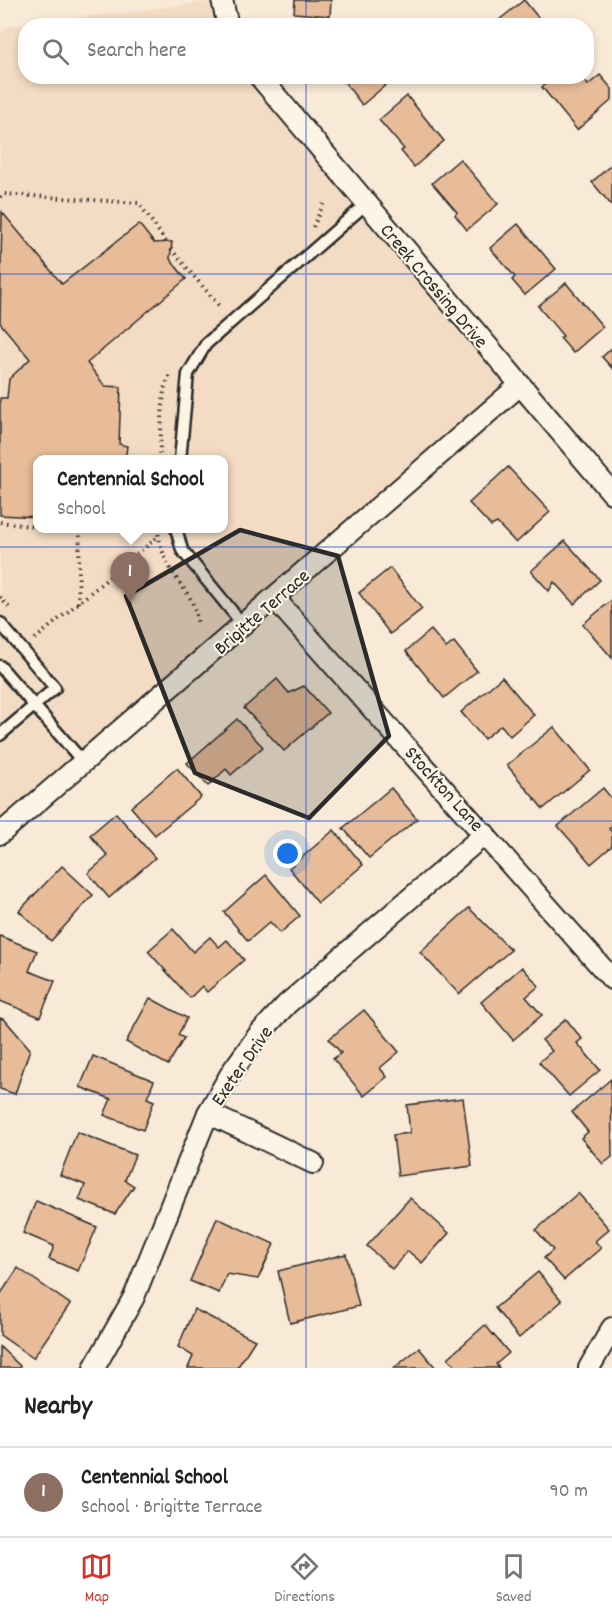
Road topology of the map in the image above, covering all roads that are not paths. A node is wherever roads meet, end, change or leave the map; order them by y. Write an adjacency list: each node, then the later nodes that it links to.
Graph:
1 (222, 0): 2 (street)
2 (226, 18)
3 (266, 84): 4 (street, Creek Crossing Drive)
4 (366, 204): 5 (street, Creek Crossing Drive); 6 (lane)
5 (520, 386): 7 (street, Creek Crossing Drive); 9 (street, Brigitte Terrace)
6 (180, 455)
7 (612, 493)
8 (177, 533): 11 (lane)
9 (275, 599): 11 (street, Brigitte Terrace); 17 (street, Stockton Lane)
10 (0, 623): 13 (lane)
11 (244, 626): 15 (street, Brigitte Terrace)
12 (0, 666): 13 (lane)
13 (34, 705): 14 (lane); 15 (lane)
14 (0, 735)
15 (83, 762): 16 (street, Brigitte Terrace)
16 (0, 834)
17 (485, 834): 18 (street, Stockton Lane); 19 (street, Exeter Drive)
18 (612, 979)
19 (208, 1113): 20 (street); 22 (street, Exeter Drive)
20 (313, 1163)
21 (612, 1328): 23 (street)
22 (94, 1368)
23 (589, 1368)

